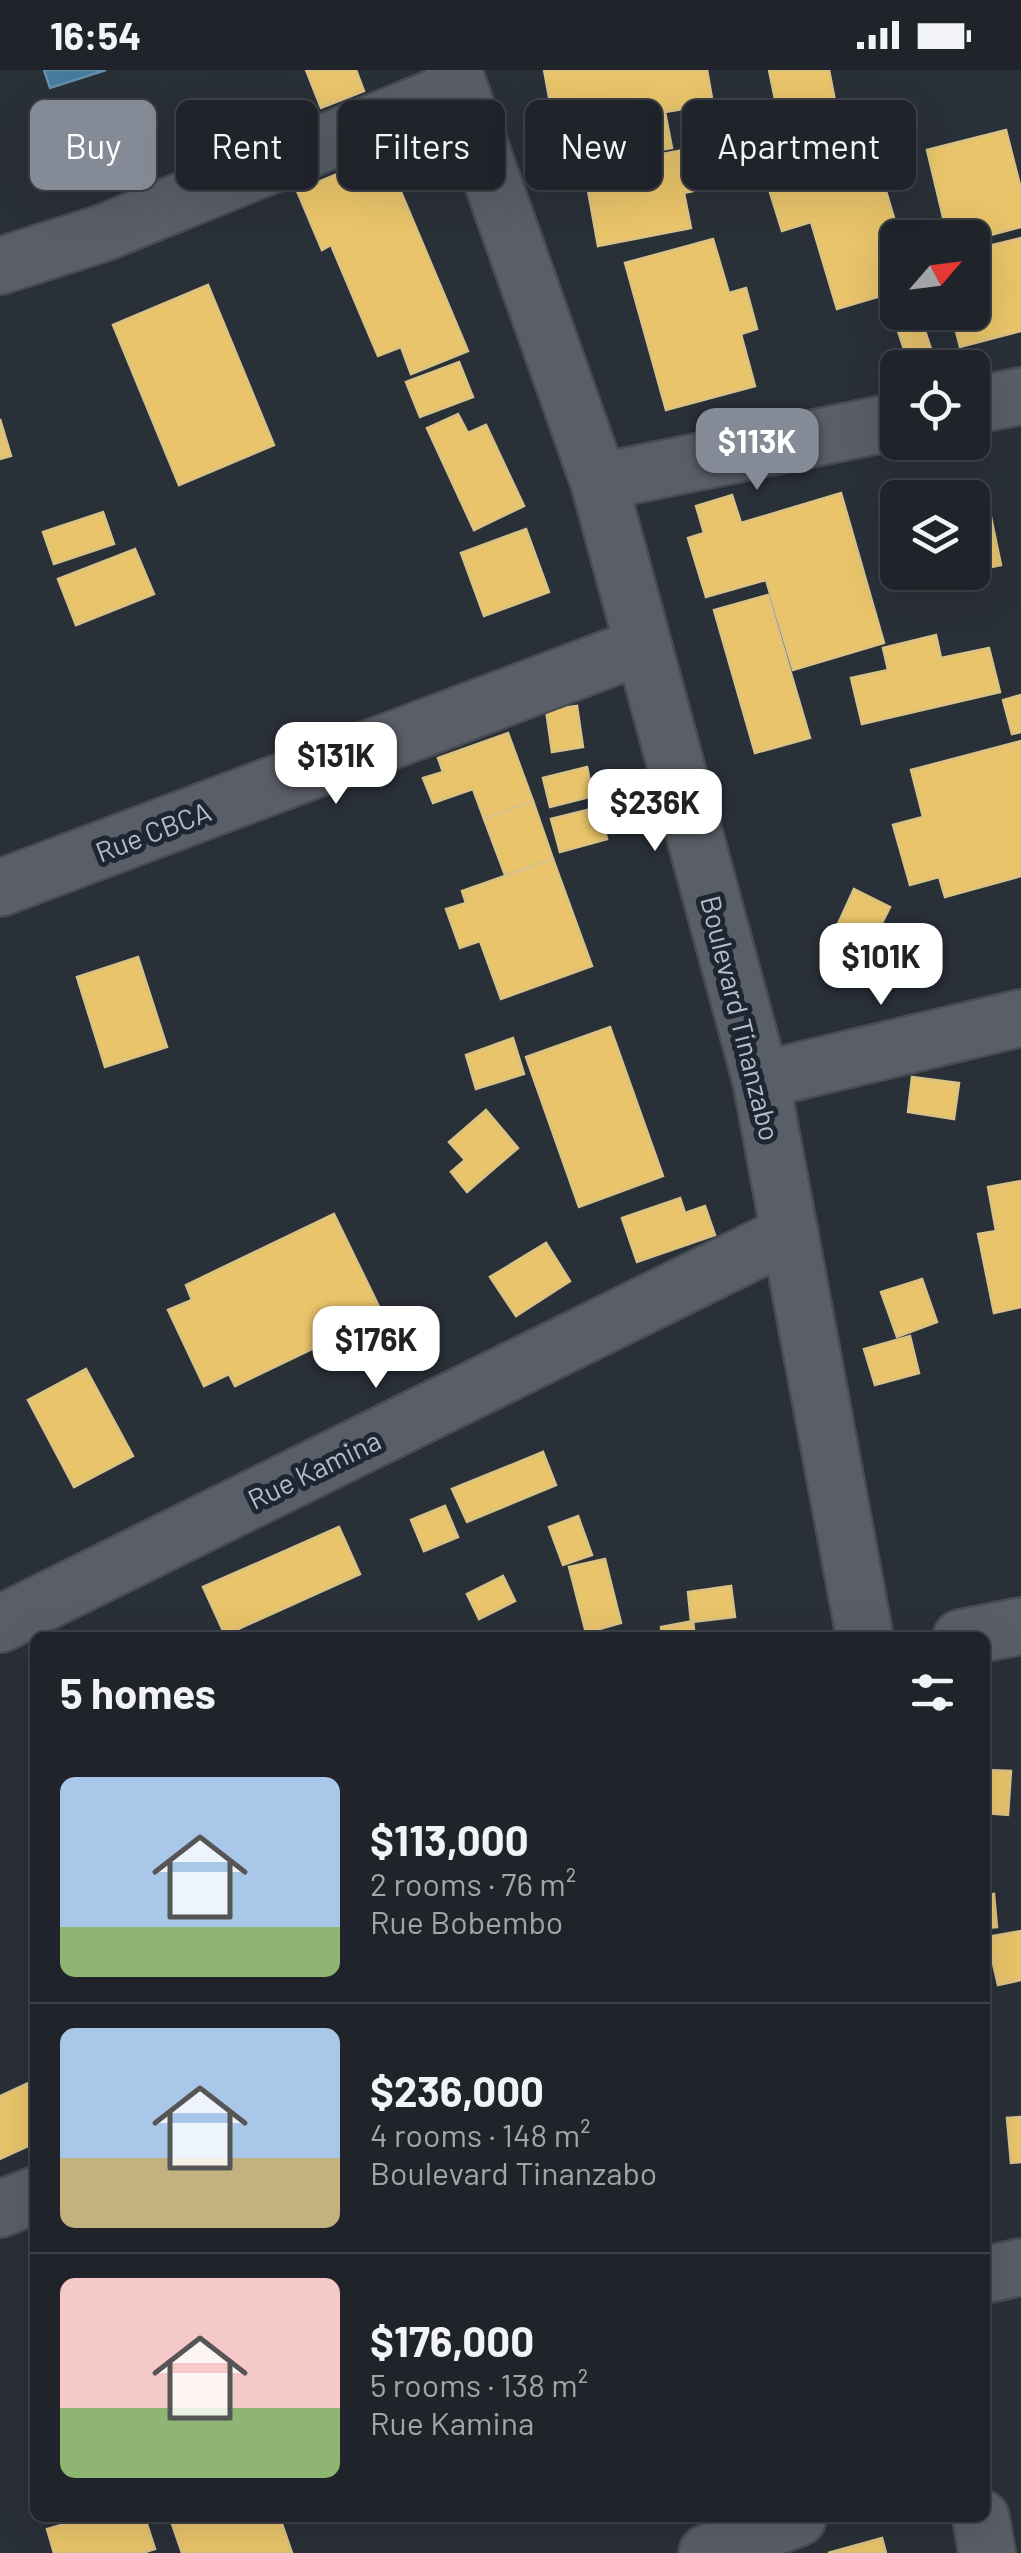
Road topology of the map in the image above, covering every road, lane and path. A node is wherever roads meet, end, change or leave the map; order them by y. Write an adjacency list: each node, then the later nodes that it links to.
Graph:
1 (456, 79): 2 (street); 6 (street, Boulevard Tinanzabo)
2 (0, 266)
3 (1021, 396): 4 (street)
4 (990, 402)
5 (880, 425): 6 (street)
6 (599, 482): 7 (street, Boulevard Tinanzabo)
7 (642, 646): 8 (street, Rue CBCA); 10 (street, Boulevard Tinanzabo)
8 (0, 888)
9 (1021, 1018): 10 (street)
10 (760, 1080): 11 (street, Boulevard Tinanzabo)
11 (790, 1234): 12 (street, Rue Kamina); 14 (street, Boulevard Tinanzabo)
12 (0, 1624)
13 (1021, 1626): 15 (street)
14 (864, 1632)
15 (990, 1632)
16 (30, 2197): 17 (street)
17 (0, 2209)
18 (1021, 2266): 19 (street)
19 (990, 2274)
20 (787, 2522): 22 (street)
21 (981, 2522): 23 (street)
22 (706, 2553)
23 (987, 2553)

